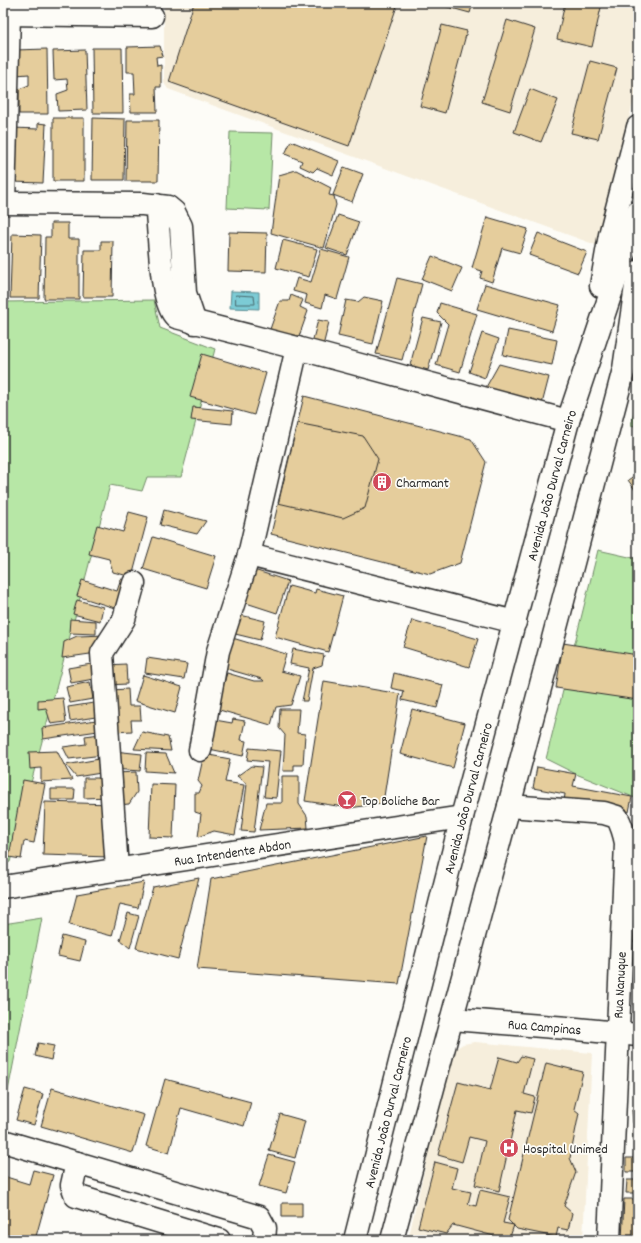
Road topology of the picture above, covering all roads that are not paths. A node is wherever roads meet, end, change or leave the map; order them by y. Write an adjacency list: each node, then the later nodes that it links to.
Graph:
1 (6, 14): 2 (street); 4 (street)
2 (152, 16)
3 (638, 127): 9 (street, Avenida João Durval Carneiro)
4 (4, 203): 8 (street)
5 (638, 212): 9 (street, Avenida João Durval Carneiro)
6 (638, 272): 10 (street)
7 (638, 320): 10 (street)
8 (297, 348): 11 (street); 12 (street)
9 (588, 358): 11 (street, Avenida João Durval Carneiro)
10 (624, 369): 16 (street)
11 (568, 421): 14 (street, Avenida João Durval Carneiro)
12 (249, 555): 14 (street); 15 (street)
13 (134, 583): 18 (street)
14 (515, 622): 17 (street, Avenida João Durval Carneiro)
15 (200, 750)
16 (509, 806): 20 (street); 21 (street, Rua Nanuque)
17 (462, 818): 18 (street, Rua Intendente Abdon); 29 (street, Avenida João Durval Carneiro)
18 (117, 869): 19 (street, Rua Intendente Abdon)
19 (3, 887)
20 (452, 1019): 21 (street, Rua Campinas); 30 (street)
21 (616, 1034): 22 (street, Rua Campinas); 31 (street, Rua Nanuque)
22 (638, 1035)
23 (3, 1141): 24 (street)
24 (77, 1163): 25 (street); 26 (street)
25 (193, 1197): 26 (street); 28 (street)
26 (183, 1235): 27 (street)
27 (218, 1240)
28 (264, 1240)
29 (355, 1240)
30 (392, 1240)
31 (609, 1240)

